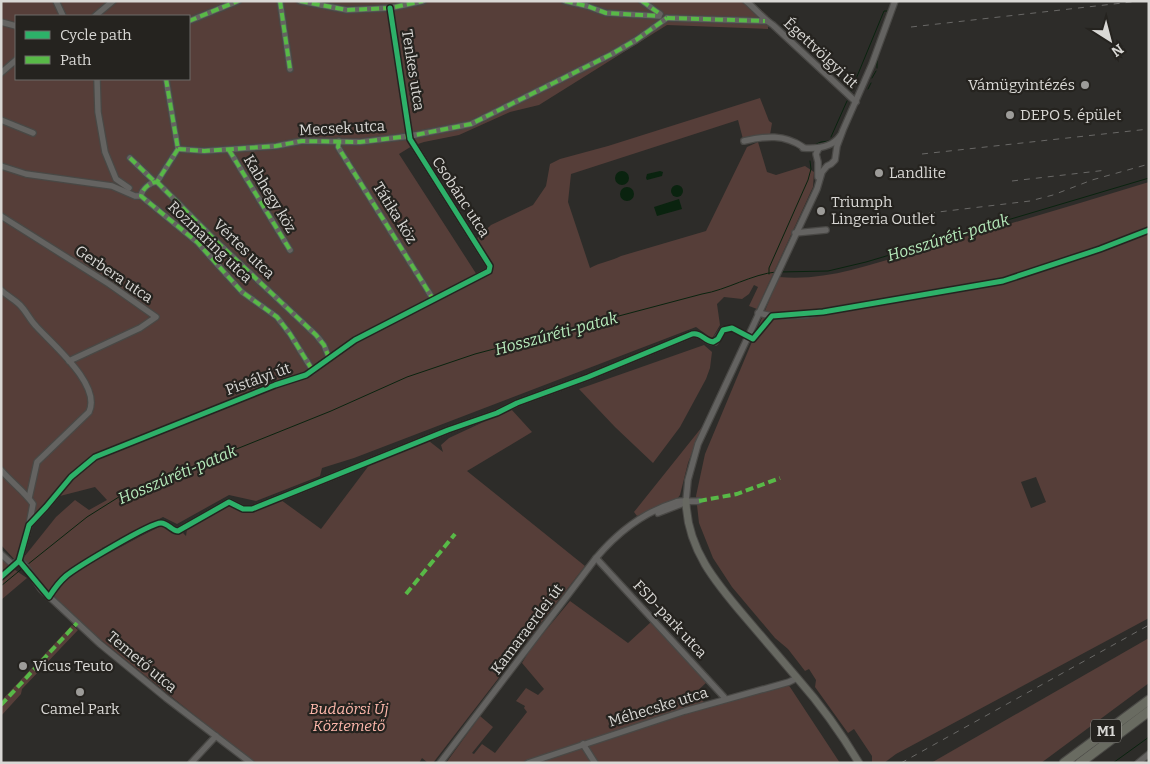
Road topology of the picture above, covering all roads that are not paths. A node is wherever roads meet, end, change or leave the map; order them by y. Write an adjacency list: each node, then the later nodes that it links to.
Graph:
1 (56, 1): 12 (street)
2 (113, 1): 13 (street)
3 (238, 1): 15 (street)
4 (280, 1): 20 (street)
5 (300, 1): 11 (street)
6 (423, 1): 11 (street)
7 (565, 1): 14 (street)
8 (642, 1): 14 (street)
9 (746, 1): 16 (street, Égettvölgyi út)
10 (895, 1): 24 (street)
11 (390, 8): 28 (street, Tenkes utca)
12 (62, 15)
13 (96, 15)
14 (662, 17): 16 (street); 28 (street, Mecsek utca)
15 (190, 21)
16 (765, 21): 24 (street, Égettvölgyi út)
17 (1, 22): 18 (street)
18 (15, 26)
19 (15, 61): 21 (street)
20 (290, 69)
21 (1, 73)
22 (97, 80): 43 (street)
23 (166, 80): 34 (street)
24 (856, 102): 26 (street)
25 (1, 120): 27 (street)
26 (844, 130): 31 (street); 36 (street)
27 (34, 133)
28 (410, 136): 29 (street, Mecsek utca); 49 (street, Csobánc utca)
29 (340, 141): 35 (street, Mecsek utca); 51 (street, Tátika köz)
30 (744, 141): 32 (street)
31 (829, 146): 33 (street); 36 (street)
32 (803, 147)
33 (819, 148): 38 (street); 38 (street)
34 (178, 149): 35 (street, Mecsek utca); 41 (street)
35 (229, 150): 48 (street, Kabhegy köz)
36 (836, 152): 40 (street)
37 (130, 158): 41 (street, Vértes utca)
38 (817, 159): 40 (street); 42 (street)
39 (1, 166): 43 (street, Rozmaring utca)
40 (826, 166): 42 (street)
41 (156, 182): 43 (street); 54 (street, Vértes utca)
42 (814, 193): 47 (street)
43 (141, 196): 56 (street, Rozmaring utca)
44 (1, 216): 55 (street, Gerbera utca)
45 (826, 230): 47 (street)
46 (1149, 230): 52 (street)
47 (795, 234): 52 (street)
48 (290, 250)
49 (489, 271): 51 (street, Pistályi út)
50 (1, 290): 55 (street)
51 (433, 299): 54 (street, Pistályi út)
52 (758, 313): 59 (street)
53 (723, 330): 70 (street)
54 (329, 358): 56 (street, Pistályi út)
55 (69, 362): 58 (street)
56 (314, 371): 63 (street, Pistályi út)
57 (1, 470): 58 (street)
58 (29, 498): 61 (street)
59 (686, 501): 60 (street); 62 (street, Kamaraerdei út); 64 (main road); 65 (street, Kamaraerdei út)
60 (699, 501)
61 (33, 508): 63 (street); 66 (street)
62 (668, 510): 64 (street); 65 (street, Kamaraerdei út)
63 (41, 513): 66 (street, Pistályi út)
64 (686, 515): 71 (main road)
65 (642, 519): 68 (street, Kamaraerdei út)
66 (29, 525): 69 (street)
67 (1, 554): 69 (street)
68 (596, 558): 72 (street, FSD-park utca); 80 (street, Kamaraerdei út)
69 (21, 563): 70 (street, Temető utca)
70 (49, 598): 75 (street, Temető utca)
71 (797, 678): 76 (street, Méhecske utca); 83 (main road)
72 (724, 697)
73 (1149, 700): 84 (highway, M1)
74 (1149, 711): 85 (highway, M1)
75 (216, 736): 78 (street); 79 (street, Temető utca)
76 (583, 744): 81 (street, Méhecske utca); 82 (street)
77 (1149, 754): 86 (street)
78 (191, 763)
79 (251, 763)
80 (440, 763)
81 (528, 763)
82 (595, 763)
83 (859, 763)
84 (1064, 763)
85 (1080, 763)
86 (1138, 763)

